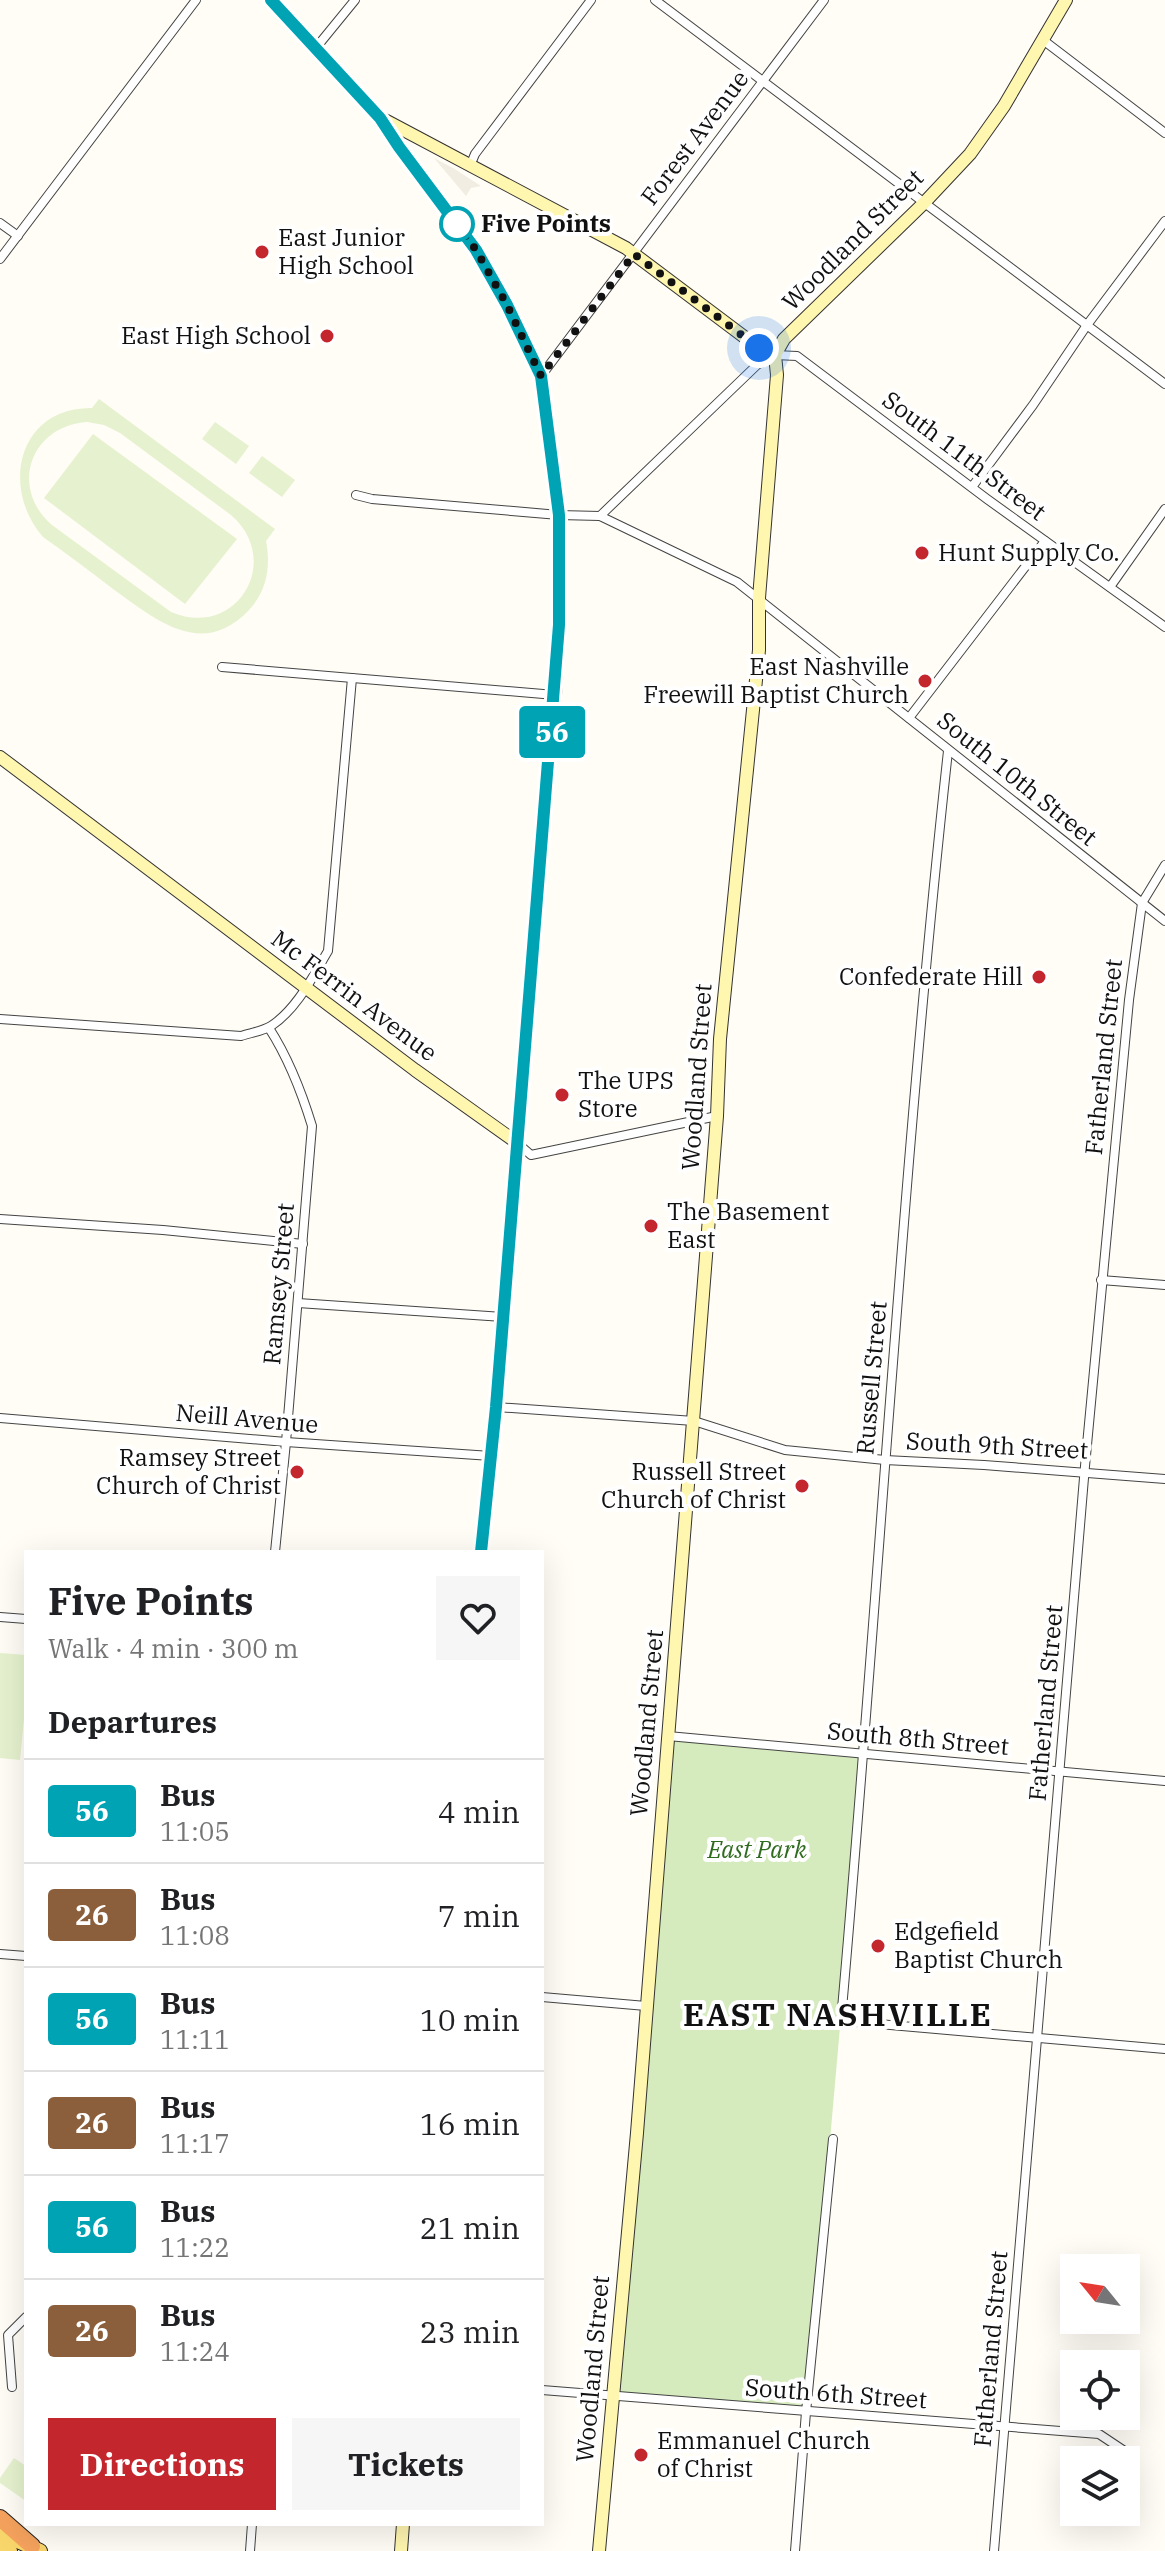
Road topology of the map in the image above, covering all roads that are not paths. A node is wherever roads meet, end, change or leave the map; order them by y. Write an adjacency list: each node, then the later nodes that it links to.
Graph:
1 (196, 0): 17 (street)
2 (271, 0): 9 (street)
3 (355, 0): 9 (street)
4 (591, 0): 13 (street)
5 (655, 0): 10 (street)
6 (824, 0): 10 (street, Forest Avenue)
7 (1066, 0): 8 (street, Woodland Street)
8 (1043, 40): 12 (street); 14 (street, Woodland Street)
9 (315, 49): 11 (street)
10 (763, 81): 14 (street); 18 (street, Forest Avenue)
11 (380, 118): 13 (street); 22 (street)
12 (1165, 133)
13 (470, 166): 18 (street)
14 (924, 203): 20 (street); 21 (street, Woodland Street)
15 (1165, 221): 20 (street)
16 (0, 223): 17 (street)
17 (18, 236): 19 (street)
18 (634, 254): 21 (street); 22 (street, Forest Avenue)
19 (0, 259)
20 (1087, 325): 23 (street); 24 (street)
21 (775, 355): 24 (street, South 11th Street); 28 (street); 31 (street, Woodland Street)
22 (541, 376): 27 (street)
23 (1165, 384)
24 (972, 487): 29 (street, South 11th Street)
25 (356, 495): 27 (street)
26 (1165, 509): 30 (street)
27 (559, 515): 28 (street); 35 (street)
28 (600, 516): 31 (street, South 10th Street)
29 (1045, 541): 30 (street, South 11th Street); 36 (street)
30 (1110, 587): 32 (street, South 11th Street)
31 (759, 598): 36 (street, South 10th Street); 45 (street, Woodland Street)
32 (1165, 627)
33 (222, 667): 34 (street)
34 (352, 678): 35 (street); 42 (street)
35 (555, 695): 46 (street)
36 (909, 718): 37 (street, South 10th Street)
37 (948, 751): 40 (street, South 10th Street); 58 (street, Russell Street)
38 (0, 757): 42 (street, Mc Ferrin Avenue)
39 (1165, 865): 40 (street, Fatherland Street)
40 (1142, 903): 41 (street, South 10th Street); 49 (street, Fatherland Street)
41 (1165, 921)
42 (306, 987): 44 (street); 46 (street, Mc Ferrin Avenue)
43 (0, 1019): 44 (street)
44 (269, 1028): 48 (street, Ramsey Street)
45 (717, 1116): 46 (street, Mc Ferrin Avenue); 55 (street, Woodland Street)
46 (516, 1142): 52 (street)
47 (0, 1219): 48 (street)
48 (303, 1244): 51 (street, Ramsey Street)
49 (1101, 1280): 50 (street); 59 (street, Fatherland Street)
50 (1165, 1285)
51 (298, 1303): 52 (street); 56 (street, Ramsey Street)
52 (503, 1317): 53 (street)
53 (496, 1407): 55 (street, South 9th Street); 57 (street)
54 (0, 1418): 56 (street, Neill Avenue)
55 (694, 1421): 58 (street, South 9th Street); 65 (street, Woodland Street)
56 (286, 1442): 57 (street, Neill Avenue); 61 (street, Ramsey Street)
57 (491, 1456): 62 (street)
58 (885, 1460): 59 (street, South 9th Street); 66 (street, Russell Street)
59 (1084, 1474): 60 (street, South 9th Street); 67 (street, Fatherland Street)
60 (1165, 1479)
61 (275, 1550)
62 (481, 1550)
63 (0, 1617): 64 (street)
64 (24, 1619)
65 (668, 1736): 66 (street, South 8th Street); 72 (street, Woodland Street)
66 (864, 1755): 67 (street, South 8th Street); 73 (street, Russell Street)
67 (1061, 1771): 68 (street, South 8th Street); 73 (street, Fatherland Street)
68 (1165, 1781)
69 (0, 1954): 70 (street)
70 (24, 1956)
71 (544, 1997): 72 (street)
72 (646, 2006): 79 (street, Woodland Street)
73 (1038, 2039): 74 (street); 81 (street, Fatherland Street)
74 (1165, 2049)
75 (833, 2139): 80 (street)
76 (24, 2319): 77 (street)
77 (12, 2387)
78 (544, 2390): 79 (street, South 6th Street)
79 (613, 2395): 80 (street, South 6th Street); 92 (street, Woodland Street)
80 (806, 2412): 81 (street, South 6th Street); 93 (street)
81 (1005, 2427): 82 (street, South 6th Street); 94 (street, Fatherland Street)
82 (1117, 2446)
83 (0, 2518): 88 (highway)
84 (252, 2526): 90 (street)
85 (403, 2526): 91 (street)
86 (0, 2533): 88 (main road)
87 (0, 2546): 89 (main road)
88 (36, 2549)
89 (10, 2551)
90 (250, 2551)
91 (401, 2551)
92 (599, 2551)
93 (795, 2551)
94 (994, 2551)

